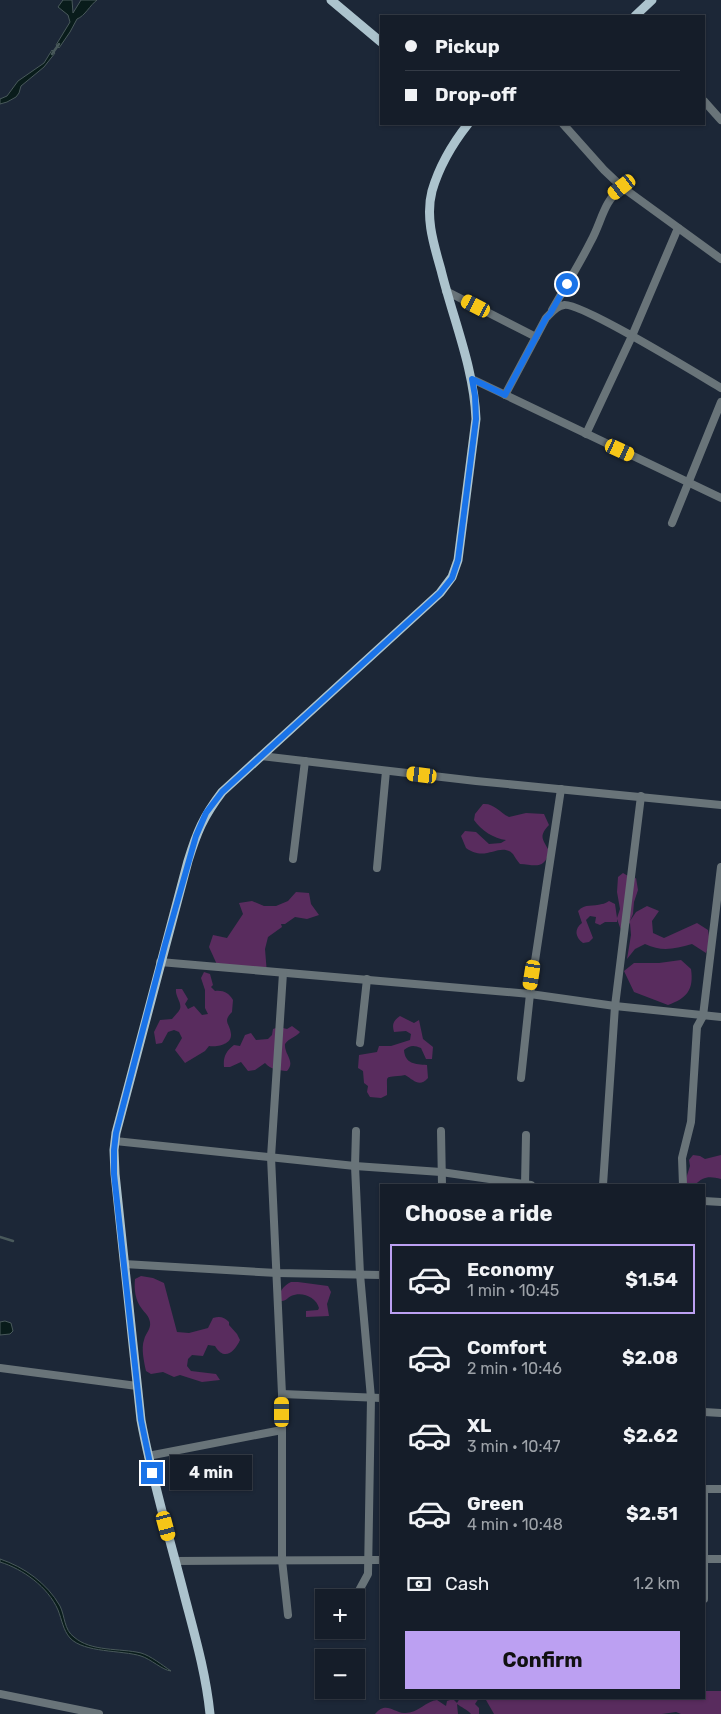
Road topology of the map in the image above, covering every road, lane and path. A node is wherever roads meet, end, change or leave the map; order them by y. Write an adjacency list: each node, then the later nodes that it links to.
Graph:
1 (331, 0): 4 (main road)
2 (652, 0): 3 (main road)
3 (636, 15)
4 (380, 41)
5 (705, 102): 6 (street)
6 (721, 120)
7 (467, 125): 12 (main road)
8 (564, 125): 9 (street)
9 (622, 187): 10 (street); 13 (street)
10 (678, 228): 11 (street); 14 (street)
11 (721, 259)
12 (446, 291): 15 (street); 16 (main road)
13 (550, 314): 14 (street); 15 (street)
14 (632, 336): 17 (street); 20 (street)
15 (536, 337): 18 (street)
16 (472, 379): 18 (street); 24 (main road)
17 (721, 388)
18 (505, 395): 20 (street)
19 (721, 402): 21 (street)
20 (586, 434): 21 (street)
21 (688, 482): 22 (street); 23 (street)
22 (721, 498)
23 (672, 524)
24 (261, 756): 25 (street); 33 (main road)
25 (305, 761): 26 (street); 30 (street)
26 (386, 770): 27 (street); 32 (street)
27 (561, 789): 28 (street); 36 (street)
28 (642, 796): 29 (street); 37 (street)
29 (721, 805)
30 (293, 859)
31 (721, 867): 38 (street)
32 (377, 868)
33 (160, 962): 34 (street); 45 (main road)
34 (283, 973): 35 (street); 46 (street)
35 (367, 979): 36 (street); 40 (street)
36 (530, 994): 37 (street); 41 (street)
37 (615, 1006): 38 (street); 52 (street)
38 (704, 1016): 39 (street); 53 (street)
39 (721, 1017)
40 (360, 1043)
41 (521, 1078)
42 (356, 1131): 47 (street)
43 (441, 1131): 48 (street)
44 (526, 1136): 51 (street)
45 (115, 1141): 46 (street); 56 (main road)
46 (272, 1157): 47 (street); 57 (street)
47 (355, 1166): 48 (street); 58 (street)
48 (440, 1172): 49 (street); 50 (street)
49 (442, 1184)
50 (518, 1184)
51 (525, 1184)
52 (603, 1184)
53 (682, 1184)
54 (705, 1201): 55 (street)
55 (721, 1202)
56 (124, 1264): 57 (street); 61 (main road)
57 (277, 1273): 58 (street); 62 (street)
58 (360, 1274): 59 (street); 63 (street)
59 (380, 1274)
60 (0, 1368): 61 (street)
61 (137, 1386): 68 (main road)
62 (282, 1394): 63 (street); 67 (street)
63 (372, 1398): 64 (street); 75 (street)
64 (380, 1398)
65 (705, 1412): 66 (street)
66 (721, 1413)
67 (282, 1430): 68 (street); 74 (street)
68 (148, 1456): 73 (main road)
69 (705, 1489): 70 (street)
70 (721, 1489)
71 (705, 1559): 72 (street)
72 (721, 1559)
73 (175, 1560): 74 (street); 81 (main road)
74 (282, 1560): 75 (street); 78 (street)
75 (369, 1560): 76 (street); 77 (street)
76 (380, 1560)
77 (360, 1589)
78 (288, 1615)
79 (0, 1694): 80 (street)
80 (100, 1714)
81 (210, 1714)

